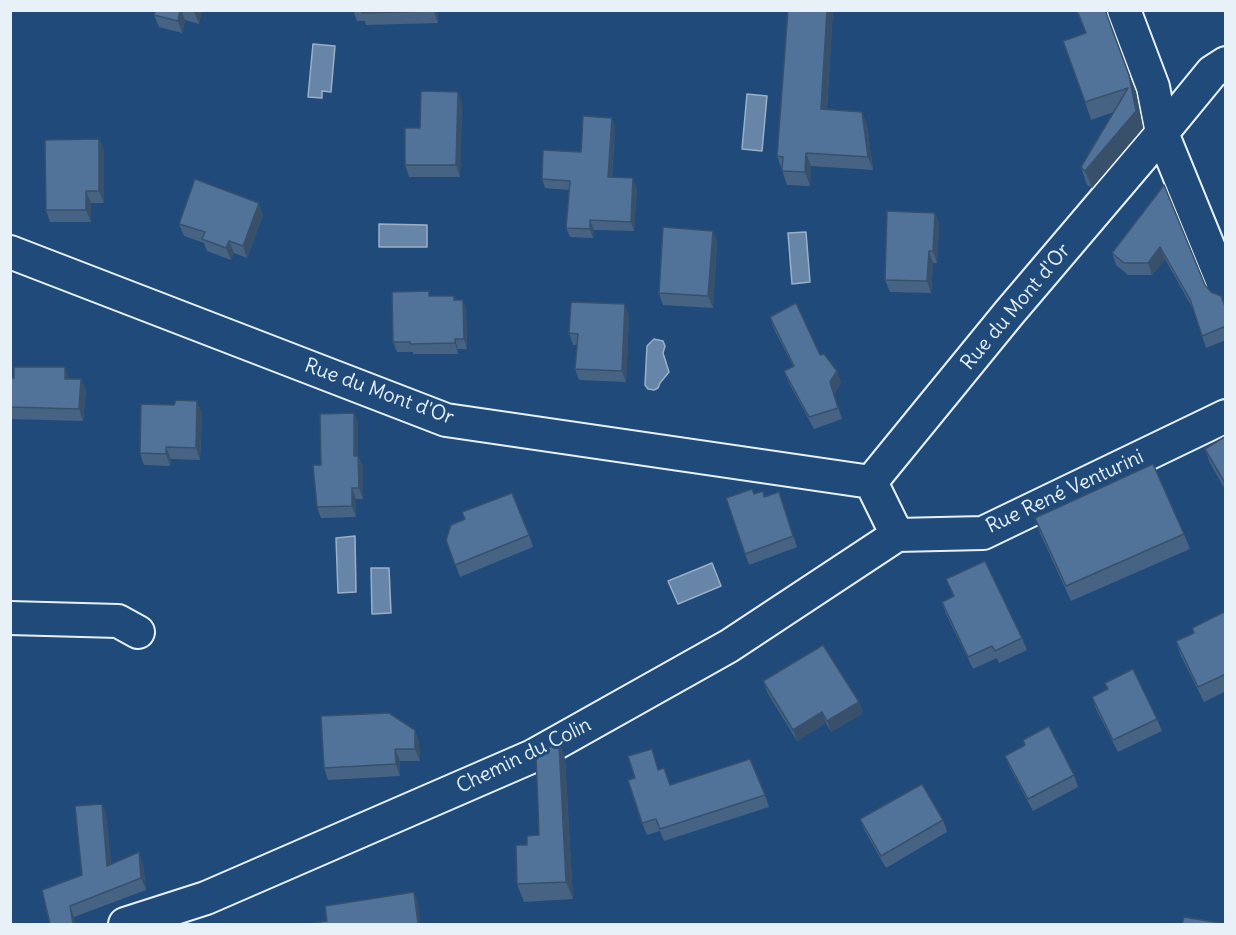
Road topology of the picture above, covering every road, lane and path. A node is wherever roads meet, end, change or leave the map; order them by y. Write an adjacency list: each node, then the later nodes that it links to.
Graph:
1 (1124, 10): 3 (street)
2 (1226, 63): 3 (street, Rue du Mont d'Or)
3 (1162, 133): 5 (street); 7 (street, Rue du Mont d'Or)
4 (10, 252): 7 (street, Rue du Mont d'Or)
5 (1226, 290)
6 (1226, 416): 8 (street, Rue René Venturini)
7 (871, 483): 8 (street)
8 (897, 535): 11 (street, Chemin du Colin)
9 (10, 618): 10 (street)
10 (138, 632)
11 (125, 924)

